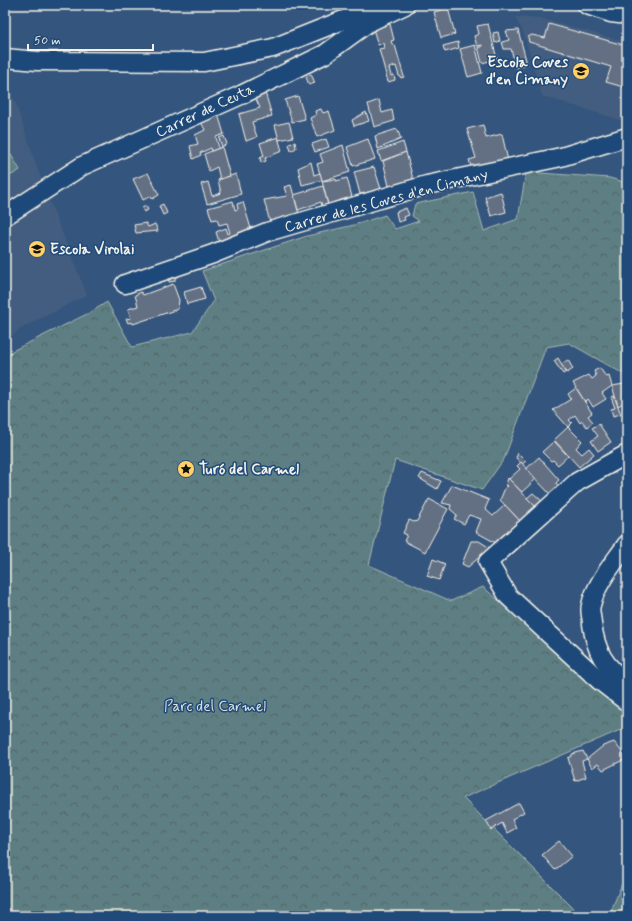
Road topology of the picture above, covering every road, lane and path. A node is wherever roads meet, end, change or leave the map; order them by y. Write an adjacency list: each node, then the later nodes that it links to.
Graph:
1 (381, 5): 6 (street)
2 (405, 5): 9 (street, Carrer de Ceuta)
3 (587, 5): 4 (street)
4 (627, 15)
5 (5, 58): 6 (street)
6 (37, 61): 7 (street)
7 (5, 69)
8 (627, 137): 10 (street, Carrer de les Coves d'en Cimany)
9 (5, 216)
10 (126, 284)
11 (627, 454): 14 (street)
12 (627, 544): 13 (street)
13 (627, 683)
14 (627, 702)

